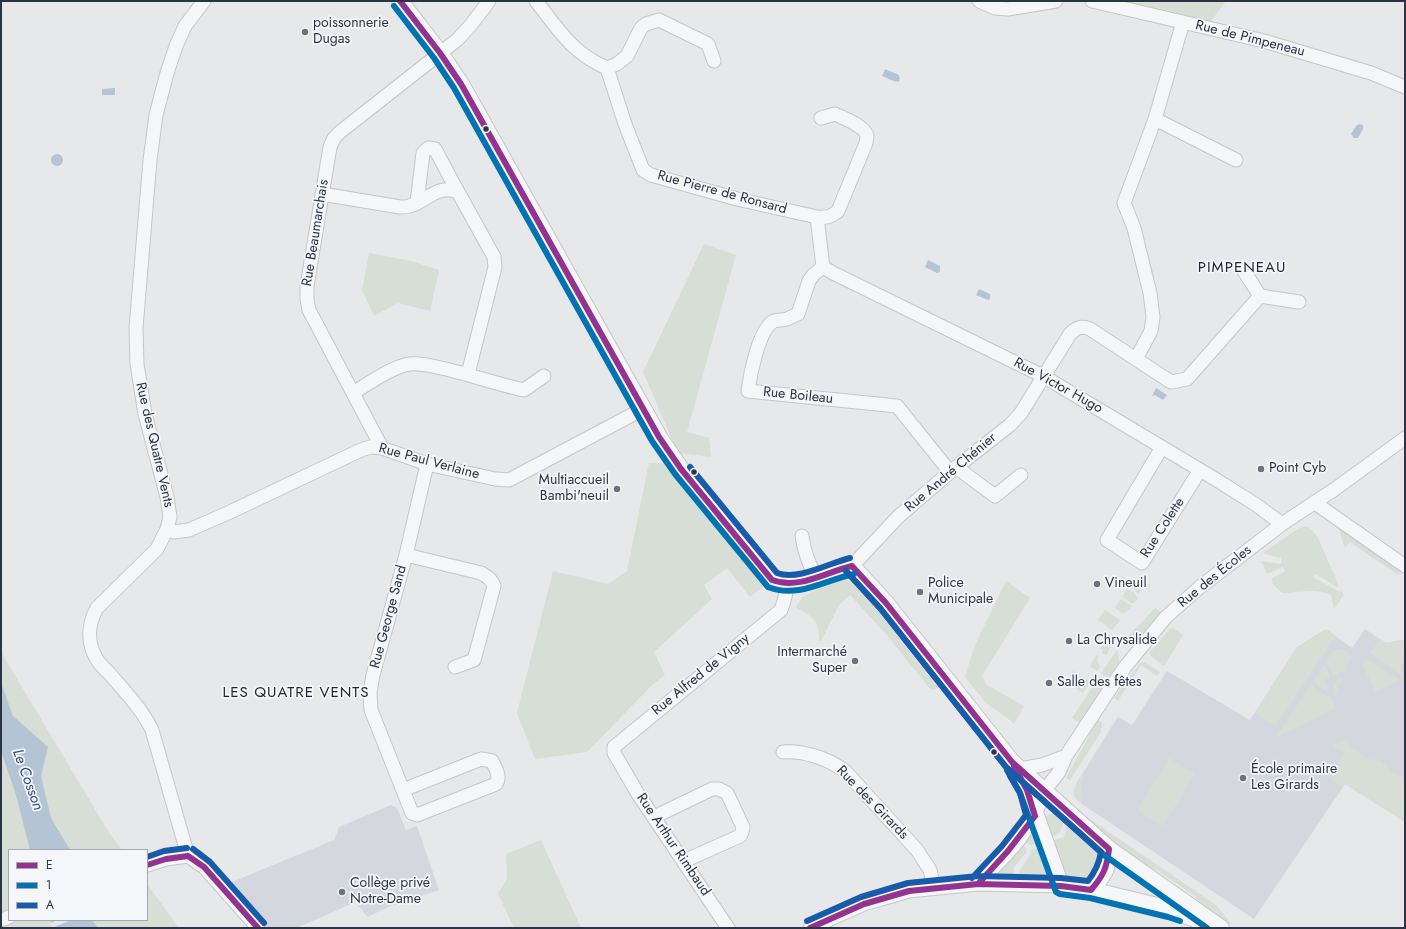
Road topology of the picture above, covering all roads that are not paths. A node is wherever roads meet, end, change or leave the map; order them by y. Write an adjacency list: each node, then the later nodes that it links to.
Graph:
1 (212, 1): 8 (street, Rue des Quatre Vents)
2 (400, 1): 10 (street)
3 (489, 1): 10 (street)
4 (536, 1): 12 (street)
5 (979, 1): 6 (street)
6 (1056, 1)
7 (1092, 1): 9 (street, Rue de Pimpeneau)
8 (200, 6): 40 (street, Rue des Quatre Vents)
9 (1182, 22): 13 (street, Rue de Pimpeneau); 15 (street)
10 (440, 53): 18 (street, Rue Beaumarchais); 30 (street)
11 (714, 61): 12 (street)
12 (607, 68): 20 (street, Rue Pierre de Ronsard)
13 (1405, 87)
14 (821, 118): 20 (street)
15 (1155, 119): 16 (street); 25 (street)
16 (1236, 160)
17 (458, 192): 19 (street); 19 (street); 26 (street)
18 (322, 194): 19 (street); 29 (street, Rue Beaumarchais)
19 (417, 202)
20 (817, 217): 21 (street)
21 (823, 267): 28 (street, Rue Victor Hugo); 35 (street, Rue Boileau)
22 (1244, 271): 23 (street)
23 (1260, 296): 24 (street); 25 (street)
24 (1298, 302)
25 (1136, 359): 28 (street, Rue André Chénier)
26 (468, 374): 27 (street); 29 (street)
27 (544, 376)
28 (1043, 376): 32 (street, Rue Victor Hugo); 35 (street, Rue André Chénier)
29 (353, 393): 33 (street, Rue Beaumarchais)
30 (643, 409): 34 (street, Rue Paul Verlaine); 46 (street)
31 (1405, 438): 38 (street, Rue des Écoles)
32 (1162, 447): 36 (street, Rue Victor Hugo); 36 (street, Rue Colette)
33 (382, 448): 34 (street, Rue Paul Verlaine); 40 (street, Rue Paul Verlaine)
34 (427, 464): 42 (street, Rue George Sand)
35 (953, 469): 37 (street); 43 (street, Rue André Chénier)
36 (1200, 470): 39 (street, Rue Victor Hugo)
37 (1021, 475)
38 (1315, 502): 39 (street, Rue des Écoles); 44 (street)
39 (1282, 524): 49 (street, Rue des Écoles)
40 (168, 529): 59 (street, Rue des Quatre Vents)
41 (802, 536): 45 (street)
42 (406, 555): 47 (street); 53 (street, Rue George Sand)
43 (852, 566): 45 (street); 51 (street)
44 (1405, 566)
45 (816, 577): 46 (street)
46 (788, 584): 50 (street, Rue Alfred de Vigny)
47 (455, 667)
48 (783, 752): 64 (street, Rue des Girards)
49 (1066, 756): 51 (street); 52 (street, Rue des Écoles)
50 (619, 762): 57 (street, Rue Arthur Rimbaud)
51 (1016, 765): 54 (street); 56 (street)
52 (1059, 772): 54 (street, Rue des Écoles); 55 (street, Rue des Écoles)
53 (403, 790): 53 (street, Rue George Sand)
54 (1044, 791): 55 (street); 56 (street, Rue des Écoles)
55 (1061, 806): 56 (street); 58 (street)
56 (1035, 816): 62 (street, Rue des Écoles); 63 (street)
57 (654, 817): 60 (street, Rue Arthur Rimbaud); 60 (street)
58 (1108, 849): 65 (street); 69 (street)
59 (188, 856): 61 (street); 66 (street)
60 (684, 862): 67 (street, Rue Arthur Rimbaud)
61 (148, 865)
62 (978, 884): 63 (street); 64 (street)
63 (1061, 886): 65 (street)
64 (934, 888): 68 (street)
65 (1091, 890): 69 (street)
66 (258, 928)
67 (728, 928)
68 (810, 928)
69 (1219, 928)

